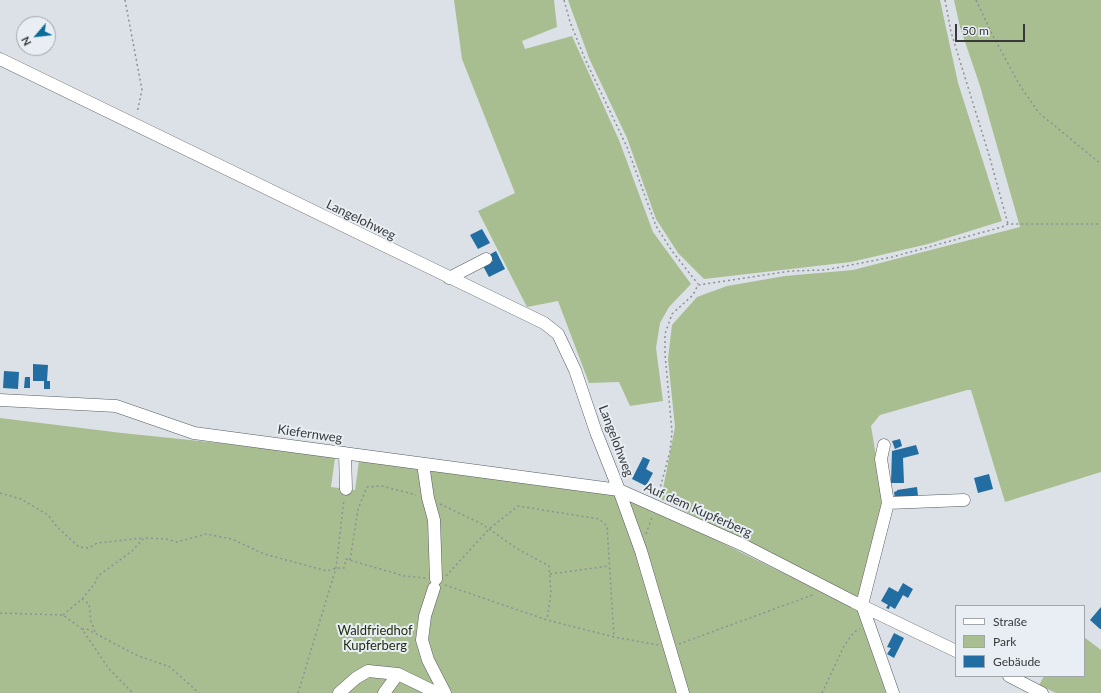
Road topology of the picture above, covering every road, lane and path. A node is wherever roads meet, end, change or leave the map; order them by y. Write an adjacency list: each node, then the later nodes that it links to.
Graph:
1 (125, 0): 6 (path)
2 (564, 0): 12 (path)
3 (945, 0): 8 (path)
4 (976, 0): 7 (path)
5 (0, 59): 6 (street, Langelohweg)
6 (131, 123): 11 (street, Langelohweg)
7 (1101, 164)
8 (1008, 224): 9 (path); 12 (path)
9 (1101, 224)
10 (486, 259): 11 (street)
11 (450, 278): 18 (street, Langelohweg)
12 (698, 285): 23 (path)
13 (0, 400): 15 (street, Kiefernweg)
14 (884, 445): 22 (street)
15 (345, 453): 16 (street, Kiefernweg); 17 (street)
16 (423, 464): 18 (street, Kiefernweg); 20 (street)
17 (346, 489): 29 (path)
18 (620, 490): 23 (street, Auf dem Kupferberg); 26 (street)
19 (0, 493): 25 (path)
20 (428, 498): 24 (path); 27 (path); 31 (street)
21 (964, 500): 22 (street)
22 (888, 502): 34 (street)
23 (655, 506): 26 (path); 32 (street, Auf dem Kupferberg)
24 (489, 528): 28 (path); 30 (path); 31 (path)
25 (144, 538): 29 (path); 33 (path)
26 (641, 551): 42 (street)
27 (350, 560): 29 (path); 31 (path)
28 (609, 566): 30 (path); 41 (path)
29 (336, 568): 48 (path)
30 (550, 574): 37 (path)
31 (436, 584): 37 (path); 52 (street)
32 (829, 588): 34 (street, Auf dem Kupferberg); 42 (path)
33 (82, 598): 36 (path); 40 (path)
34 (862, 605): 38 (street); 43 (street, Auf dem Kupferberg)
35 (0, 613): 36 (path)
36 (63, 615): 39 (path)
37 (547, 620): 41 (path)
38 (870, 626): 54 (path); 55 (street)
39 (82, 629): 40 (path); 46 (path)
40 (96, 635): 47 (path)
41 (614, 637): 42 (path)
42 (669, 647): 53 (street)
43 (955, 651)
44 (398, 674): 49 (street); 50 (street); 51 (street)
45 (1011, 677): 56 (street)
46 (133, 693)
47 (199, 693)
48 (298, 693)
49 (340, 693)
50 (384, 693)
51 (436, 693)
52 (446, 693)
53 (683, 693)
54 (822, 693)
55 (893, 693)
56 (1042, 693)

